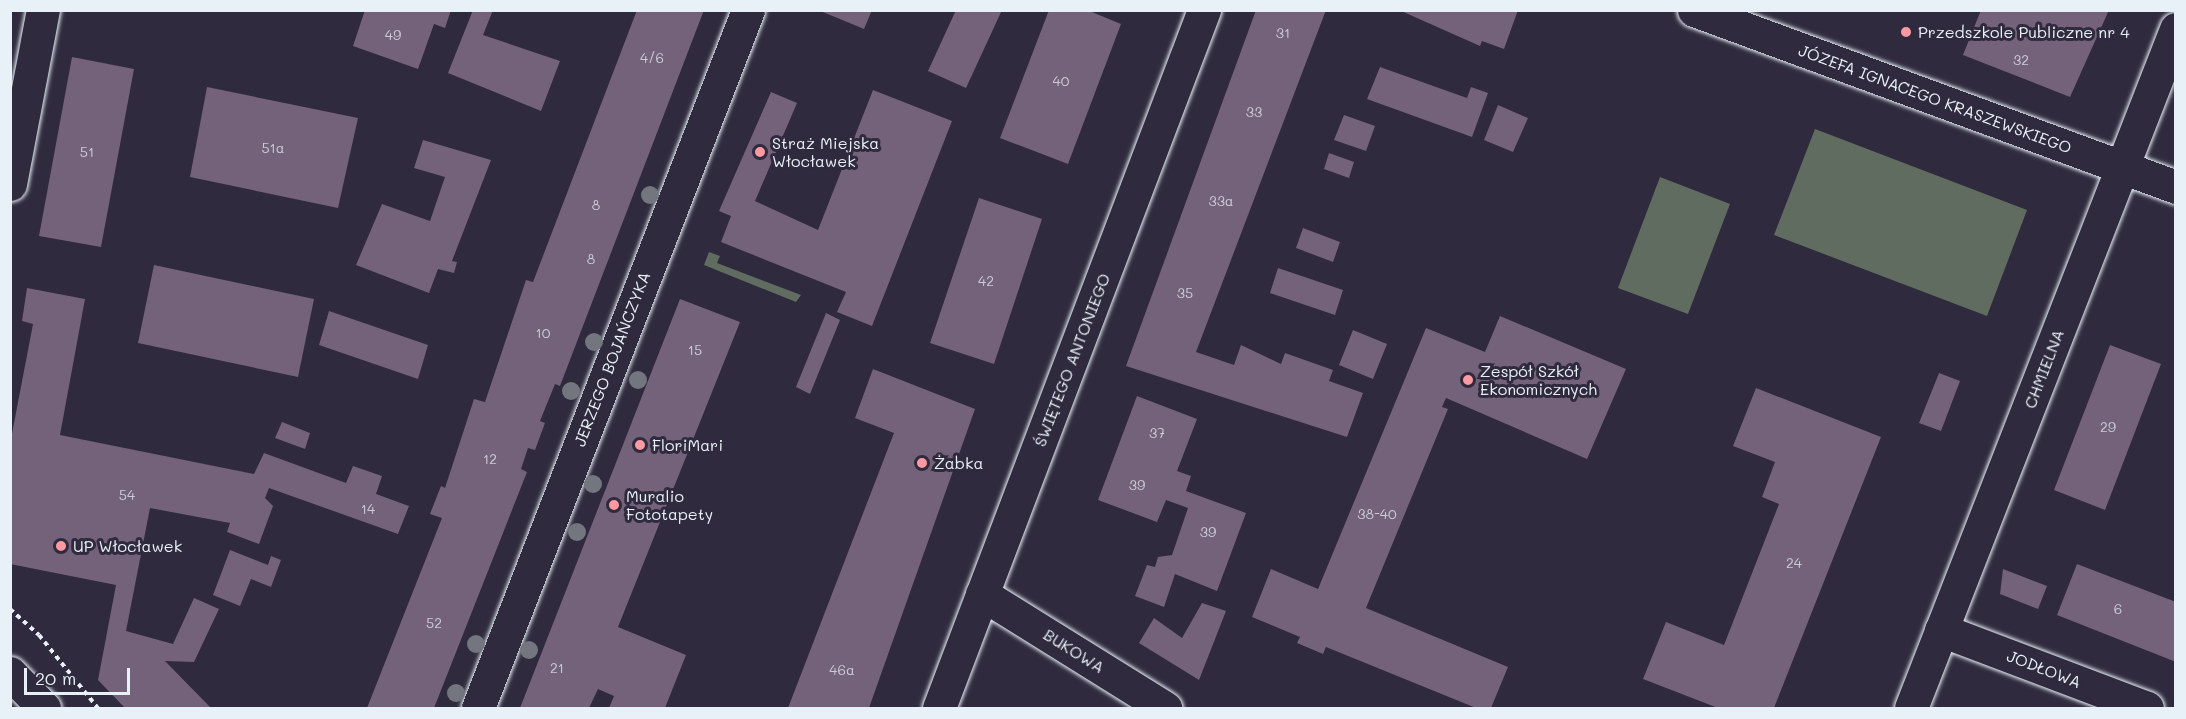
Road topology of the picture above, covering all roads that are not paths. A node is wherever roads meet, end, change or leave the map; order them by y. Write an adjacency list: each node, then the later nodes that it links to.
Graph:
1 (44, 10): 7 (street)
2 (748, 10): 13 (street, JERZEGO BOJAŃCZYKA)
3 (1204, 10): 9 (street, ŚWIĘTEGO ANTONIEGO)
4 (1694, 10): 6 (street, JÓZEFA IGNACEGO KRASZEWSKIEGO)
5 (2175, 28): 6 (street, CHMIELNA)
6 (2123, 167): 8 (street, JÓZEFA IGNACEGO KRASZEWSKIEGO); 10 (street, CHMIELNA)
7 (10, 184)
8 (2175, 187)
9 (982, 594): 14 (street, ŚWIĘTEGO ANTONIEGO); 15 (street, BUKOWA)
10 (1941, 630): 16 (street, CHMIELNA); 17 (street, JODŁOWA)
11 (10, 673): 12 (street)
12 (44, 708)
13 (478, 708)
14 (939, 708)
15 (1165, 708)
16 (1911, 708)
17 (2147, 708)

